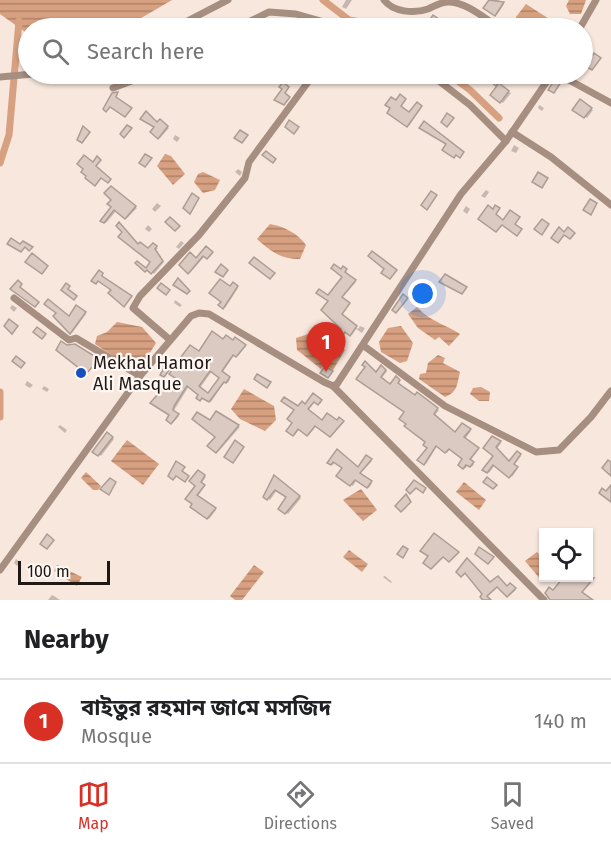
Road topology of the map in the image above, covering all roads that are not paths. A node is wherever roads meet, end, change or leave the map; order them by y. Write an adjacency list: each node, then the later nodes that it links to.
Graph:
1 (228, 0): 4 (street)
2 (384, 0): 7 (street)
3 (596, 0): 8 (street)
4 (193, 18)
5 (257, 18): 6 (street)
6 (309, 18)
7 (484, 18)
8 (586, 18)
9 (18, 75): 10 (street)
10 (0, 77)
11 (124, 84): 16 (street)
12 (307, 84): 22 (street)
13 (443, 84): 19 (street)
14 (545, 84): 18 (street)
15 (576, 84): 17 (street)
16 (113, 88)
17 (611, 104)
18 (512, 132): 19 (street); 20 (street)
19 (506, 141): 23 (street)
20 (611, 205)
21 (14, 298): 24 (street)
22 (169, 339): 24 (street); 25 (street)
23 (364, 346): 25 (street); 26 (street)
24 (140, 376): 27 (street)
25 (333, 386): 28 (street)
26 (611, 391)
27 (0, 570)
28 (544, 600)

